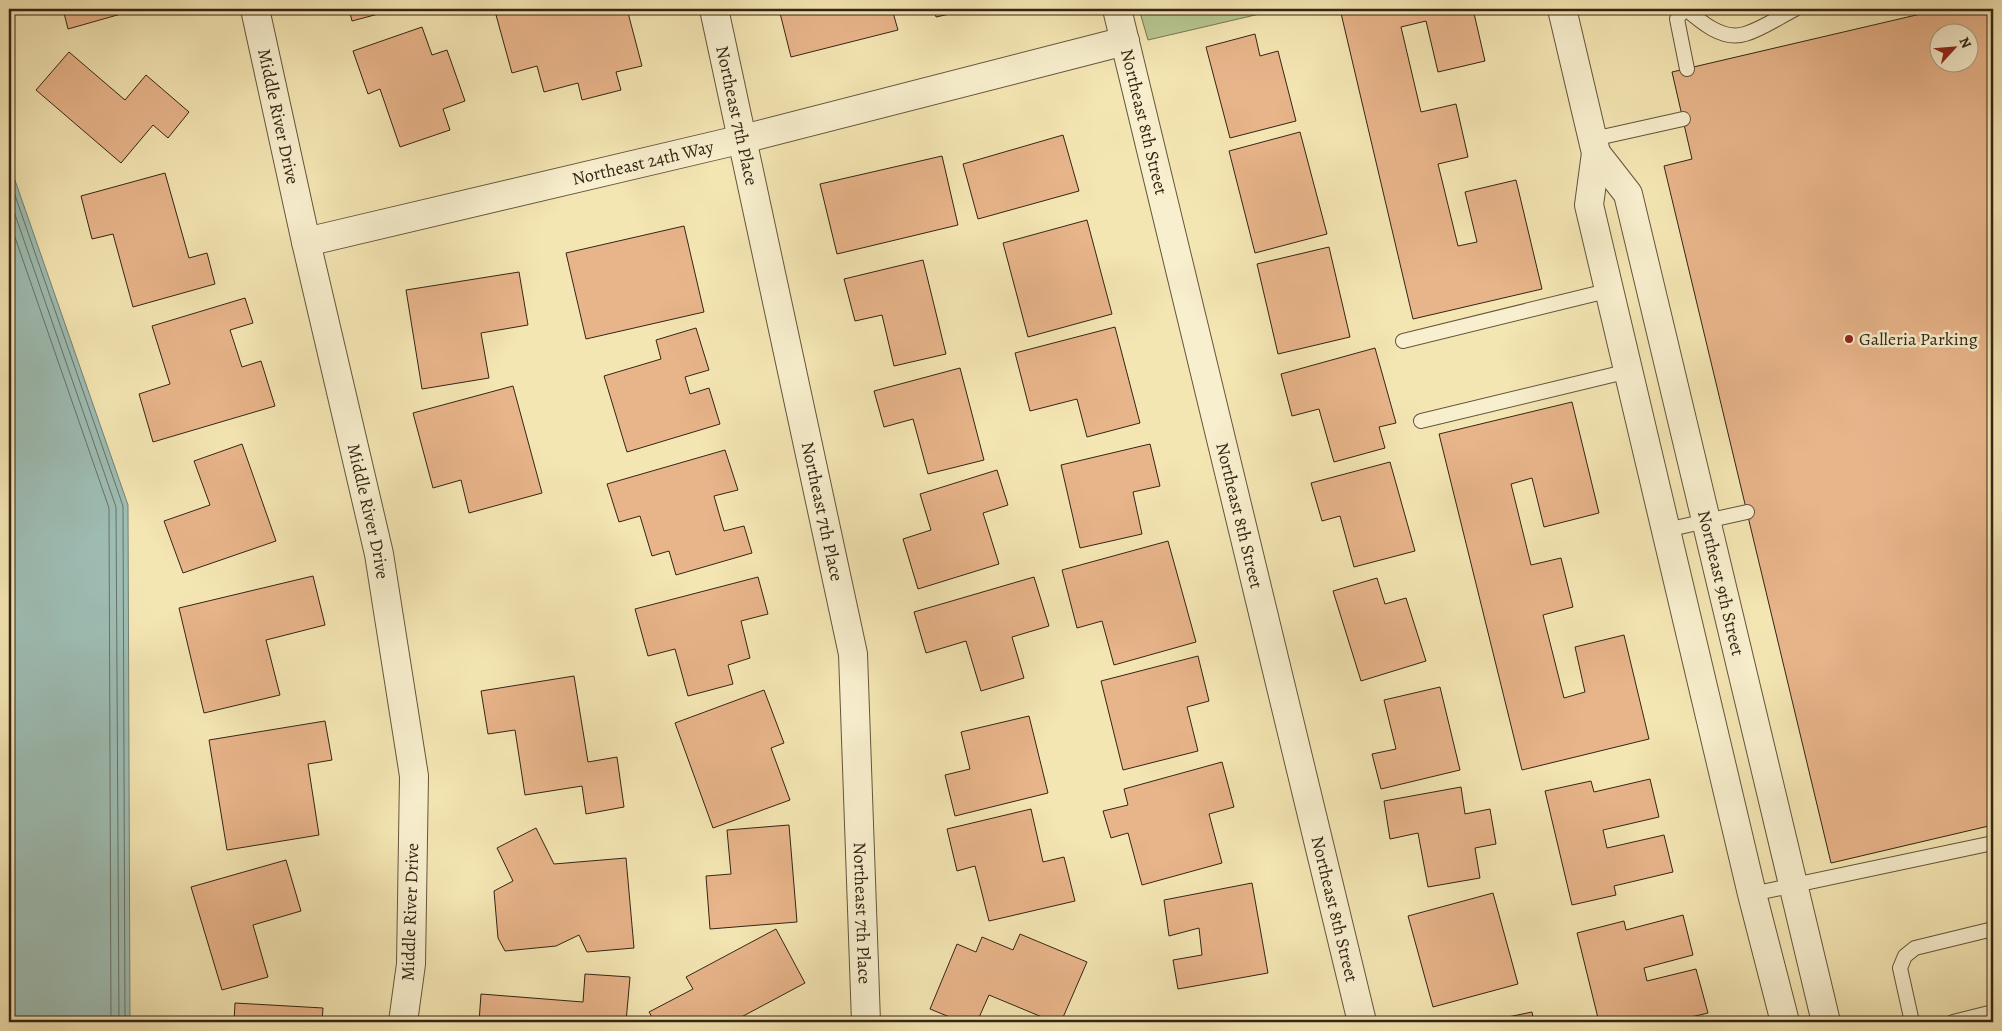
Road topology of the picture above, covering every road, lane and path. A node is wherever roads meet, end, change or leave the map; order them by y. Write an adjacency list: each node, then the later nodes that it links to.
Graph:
1 (255, 9): 12 (street, Middle River Drive)
2 (714, 9): 10 (street, Northeast 7th Place)
3 (1117, 9): 7 (street, Northeast 8th Street)
4 (1562, 9): 11 (street, Northeast 9th Street)
5 (1685, 9): 6 (lane); 8 (lane)
6 (1795, 9)
7 (1125, 41): 10 (street, Northeast 24th Way); 27 (street, Northeast 8th Street)
8 (1687, 69)
9 (1682, 119): 11 (lane)
10 (743, 139): 12 (street, Northeast 24th Way); 26 (street, Northeast 7th Place)
11 (1595, 146): 13 (street, Northeast 9th Street); 18 (street, Northeast 9th Street)
12 (306, 242): 25 (street, Middle River Drive)
13 (1610, 290): 14 (lane); 15 (street, Northeast 9th Street)
14 (1403, 340)
15 (1629, 371): 16 (lane); 19 (street, Northeast 9th Street)
16 (1421, 421)
17 (1747, 512): 18 (lane)
18 (1707, 521): 19 (lane); 21 (street, Northeast 9th Street)
19 (1666, 530): 22 (street, Northeast 9th Street)
20 (1993, 843): 21 (lane)
21 (1792, 886): 22 (lane); 29 (street, Northeast 9th Street)
22 (1752, 894): 28 (street, Northeast 9th Street)
23 (1993, 930): 30 (lane)
24 (1993, 1012): 31 (lane)
25 (403, 1022)
26 (866, 1022)
27 (1362, 1022)
28 (1785, 1022)
29 (1826, 1022)
30 (1912, 1022)
31 (1953, 1022)

